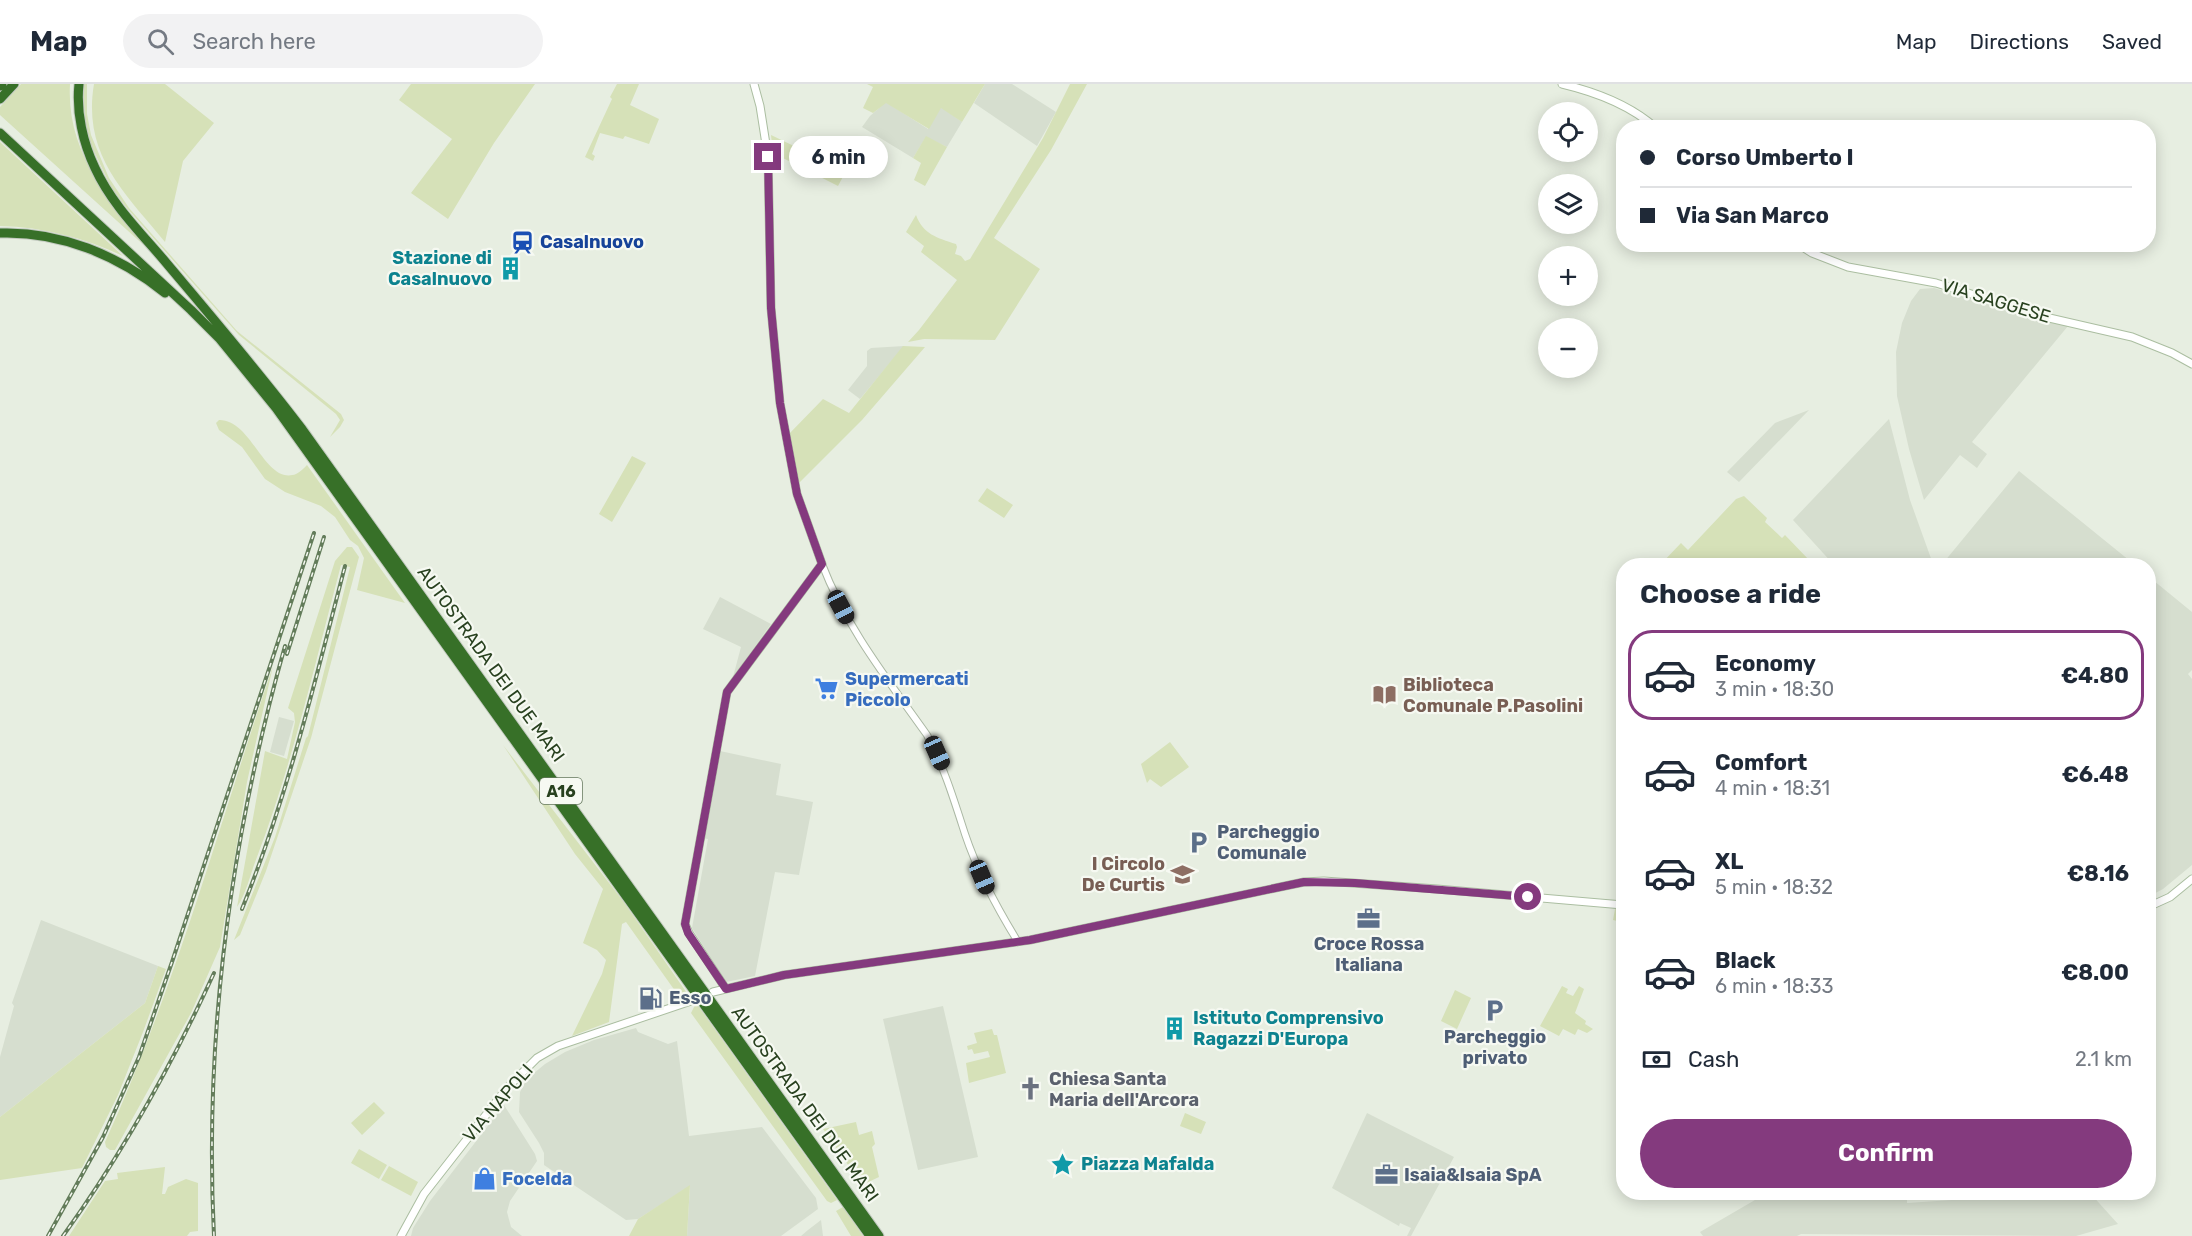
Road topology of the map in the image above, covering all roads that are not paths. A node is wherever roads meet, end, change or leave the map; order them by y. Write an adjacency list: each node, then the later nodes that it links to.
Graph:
1 (14, 84): 5 (highway)
2 (79, 84): 11 (highway)
3 (754, 84): 13 (main road)
4 (1562, 84): 6 (main road)
5 (0, 99)
6 (1646, 120)
7 (0, 126): 11 (highway)
8 (0, 133): 11 (highway)
9 (0, 233): 11 (highway)
10 (1810, 252): 12 (main road, VIA SAGGESE)
11 (235, 353): 22 (highway, AUTOSTRADA DEI DUE MARI / A16); 23 (highway, AUTOSTRADA DEI DUE MARI / A16)
12 (2192, 364)
13 (822, 564): 17 (street); 18 (main road)
14 (2192, 879): 15 (main road)
15 (2156, 903)
16 (1616, 904): 17 (main road)
17 (1017, 942): 18 (main road)
18 (726, 989): 19 (main road)
19 (713, 992)
20 (694, 1000): 21 (main road, VIA NAPOLI)
21 (403, 1236)
22 (870, 1236)
23 (879, 1236)

